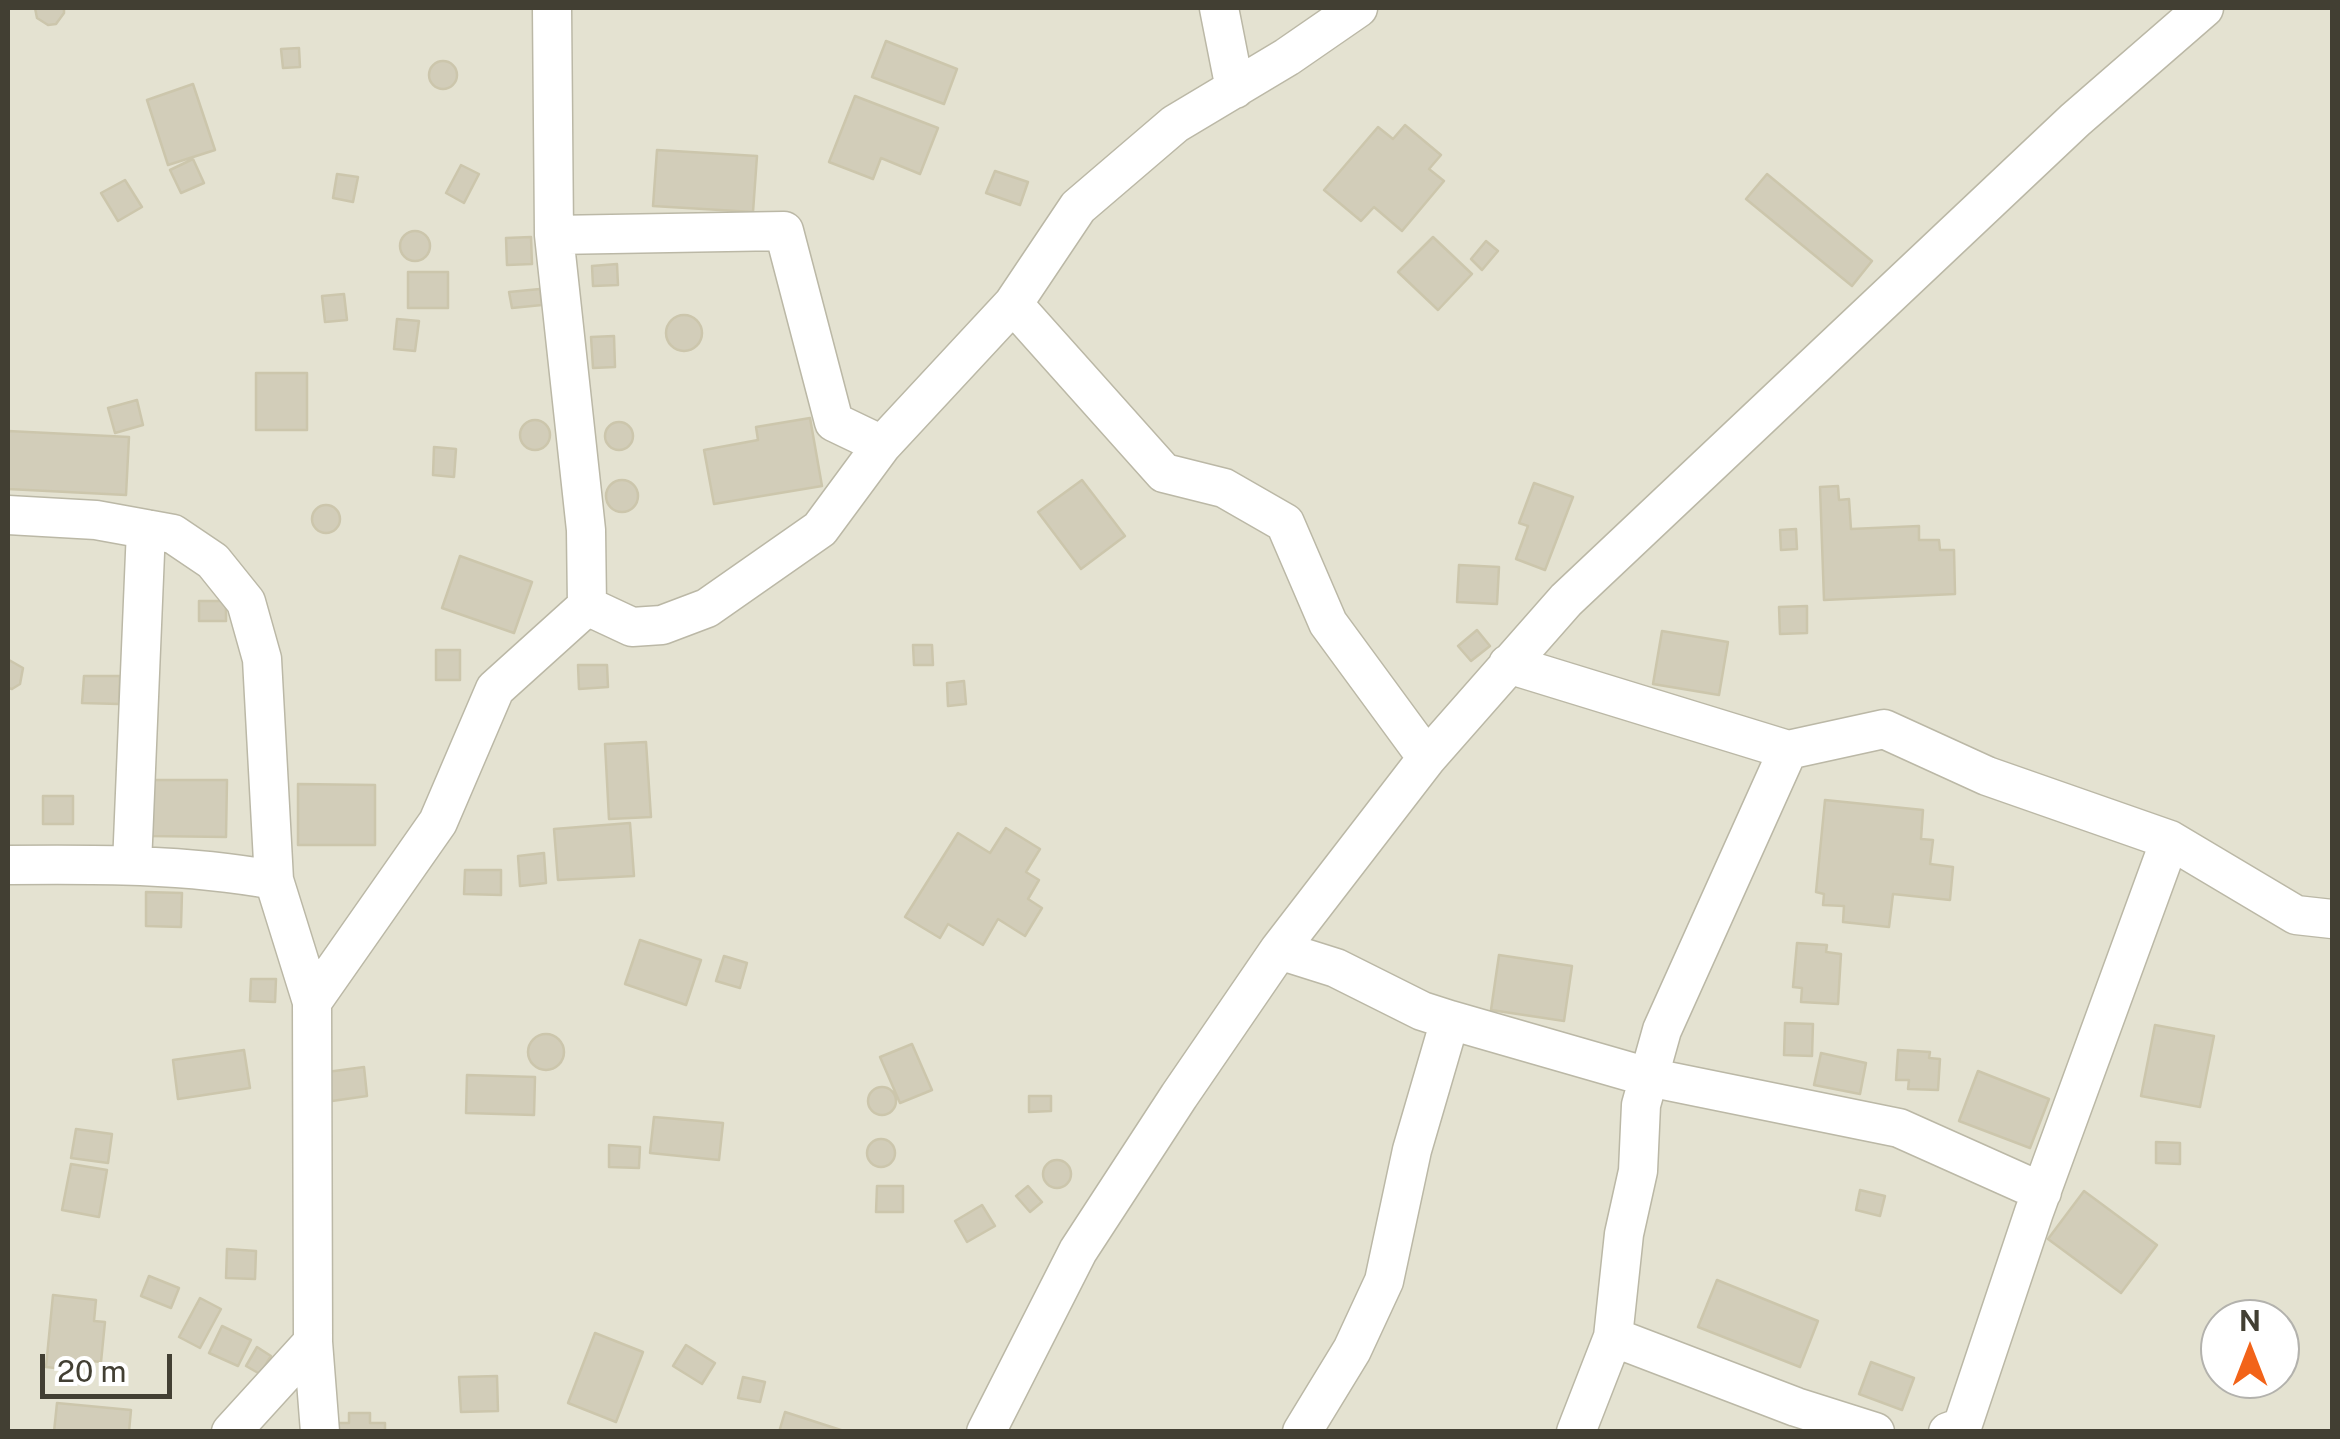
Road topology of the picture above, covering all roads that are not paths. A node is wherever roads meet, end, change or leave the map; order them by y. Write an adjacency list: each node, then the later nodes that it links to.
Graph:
1 (552, 8): 6 (street)
2 (1219, 8): 5 (street)
3 (1358, 8): 5 (street)
4 (2204, 8): 12 (street)
5 (1235, 89): 7 (street)
6 (554, 235): 8 (street); 11 (street)
7 (1013, 304): 8 (street); 14 (street)
8 (882, 445): 11 (street)
9 (8, 515): 10 (street)
10 (146, 529): 17 (street); 18 (street)
11 (587, 606): 21 (street)
12 (1508, 664): 13 (street); 14 (street)
13 (1788, 750): 15 (street); 23 (street)
14 (1427, 758): 20 (street)
15 (2170, 840): 19 (street); 24 (street)
16 (8, 865): 17 (street)
17 (132, 865): 18 (street)
18 (274, 880): 21 (street)
19 (2332, 919)
20 (1279, 950): 22 (street); 29 (street)
21 (312, 1002): 26 (street)
22 (1450, 1020): 23 (street); 30 (street)
23 (1648, 1077): 24 (street); 25 (street)
24 (2042, 1192): 33 (street)
25 (1613, 1337): 31 (street); 32 (street)
26 (313, 1342): 27 (street); 28 (street)
27 (230, 1432)
28 (320, 1432)
29 (986, 1432)
30 (1302, 1432)
31 (1576, 1432)
32 (1875, 1432)
33 (1948, 1432)

